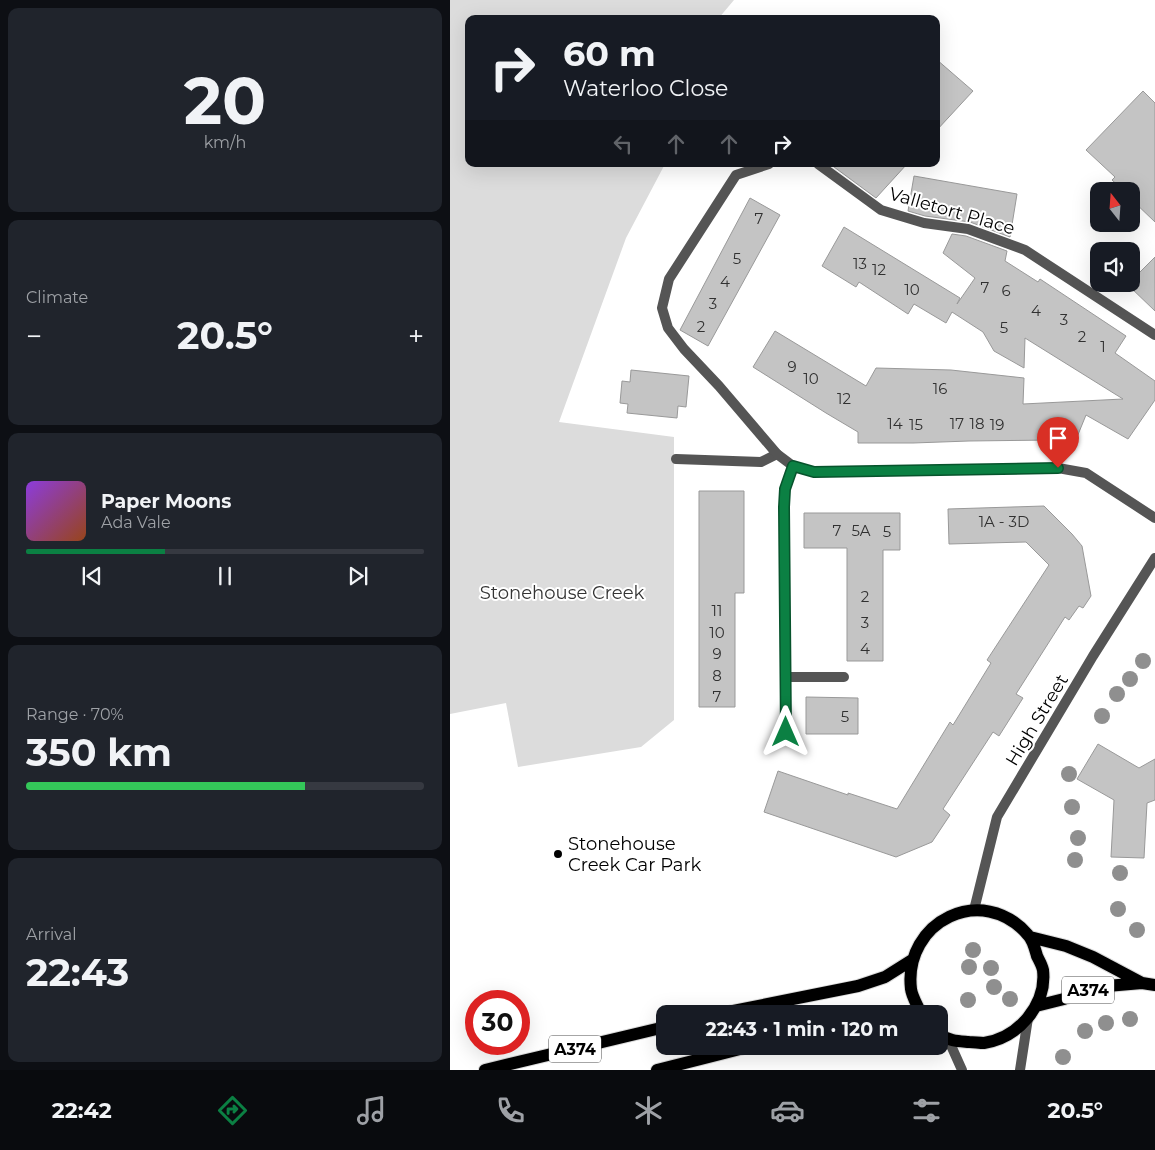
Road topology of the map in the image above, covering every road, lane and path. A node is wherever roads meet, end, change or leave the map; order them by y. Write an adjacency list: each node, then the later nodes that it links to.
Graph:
1 (760, 167): 4 (street)
2 (822, 167): 3 (street, Valletort Place)
3 (1155, 335)
4 (777, 454): 5 (street); 6 (street)
5 (676, 459)
6 (793, 466): 7 (street); 9 (street)
7 (1155, 518)
8 (1155, 558): 12 (street, High Street)
9 (786, 677): 10 (street); 11 (street)
10 (844, 677)
11 (786, 732)
12 (974, 910): 13 (main road); 14 (main road)
13 (1030, 937): 15 (main road, A374); 18 (main road)
14 (912, 960): 16 (main road); 17 (main road)
15 (1149, 984): 18 (main road, A374)
16 (763, 1005)
17 (917, 1005)
18 (1036, 1006): 19 (main road)
19 (1028, 1018): 21 (main road); 27 (street)
20 (656, 1029): 24 (main road, A374)
21 (948, 1038)
22 (948, 1044): 26 (street)
23 (716, 1055): 25 (main road)
24 (485, 1070)
25 (657, 1070)
26 (962, 1070)
27 (1020, 1070)

